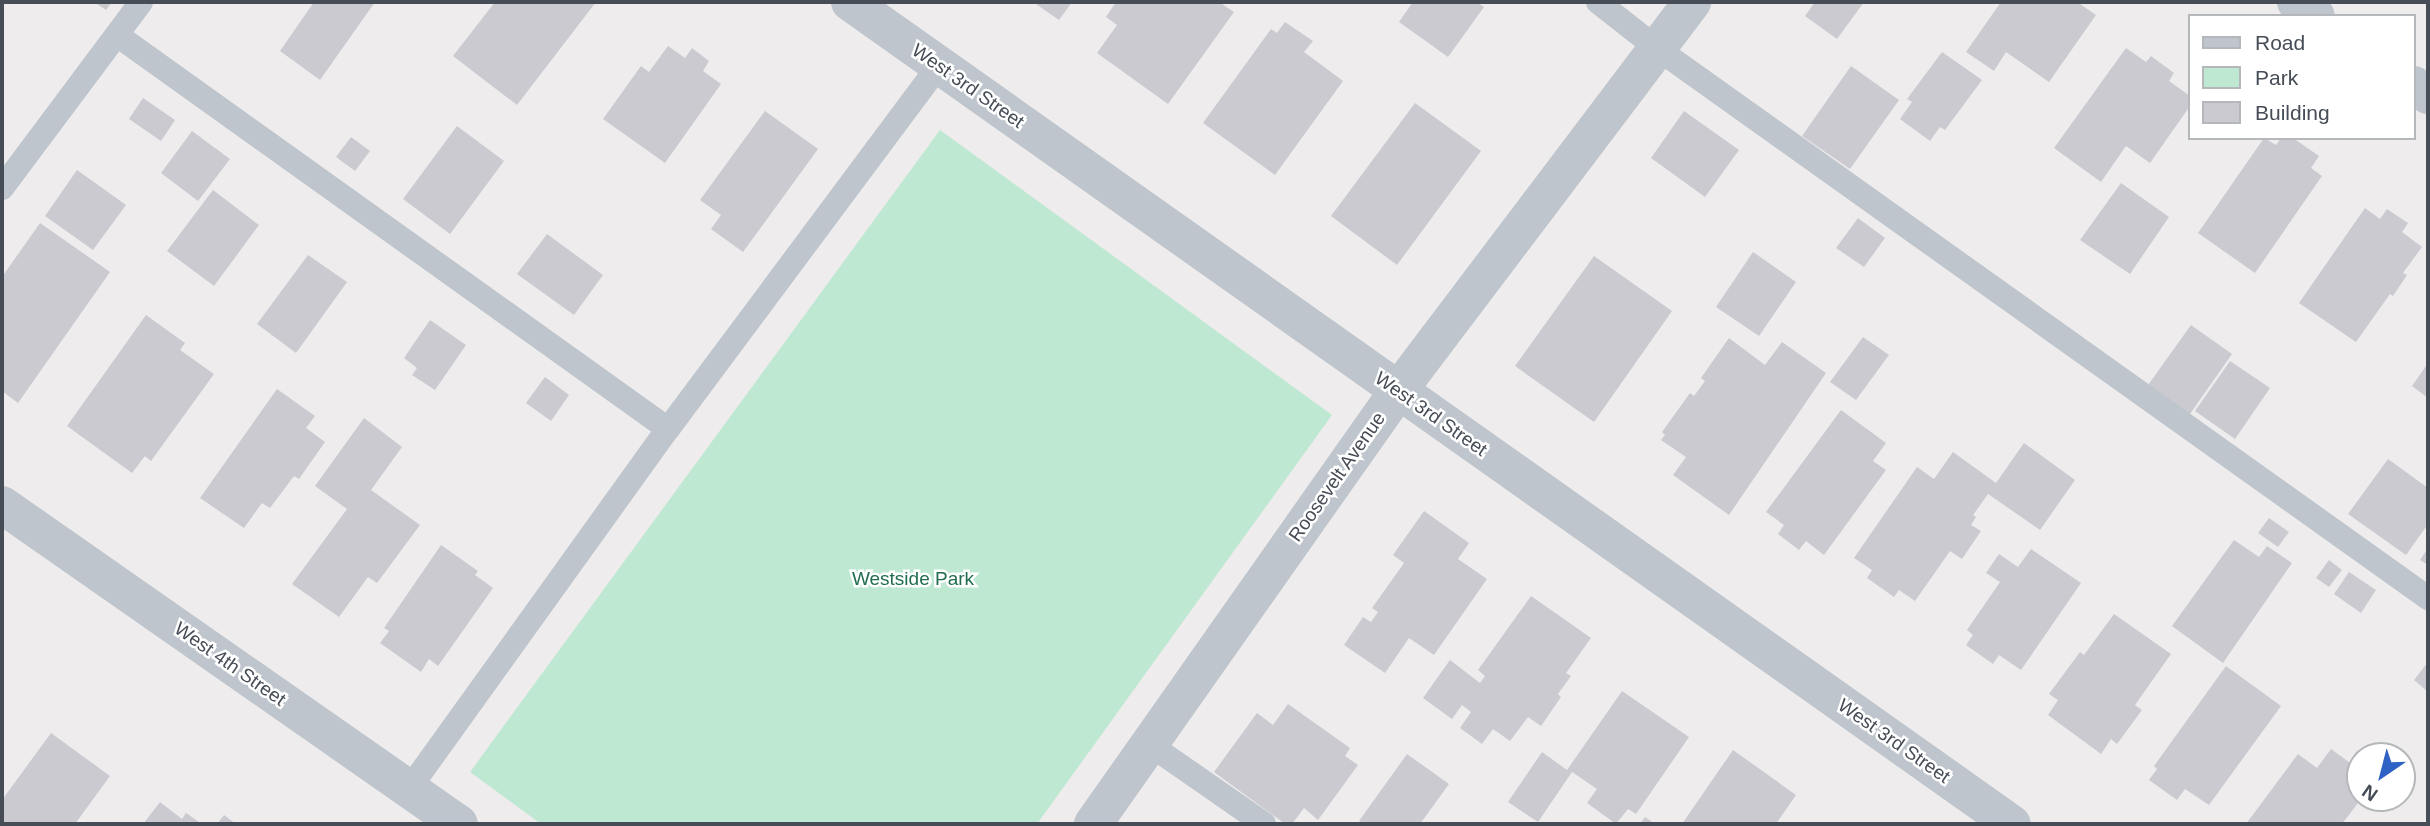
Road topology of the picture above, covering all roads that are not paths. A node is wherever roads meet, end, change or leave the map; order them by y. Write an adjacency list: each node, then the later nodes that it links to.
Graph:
1 (141, 2): 7 (lane)
2 (850, 2): 9 (street, West 3rd Street)
3 (1598, 2): 8 (lane)
4 (1692, 2): 8 (street, Roosevelt Avenue)
5 (2297, 2): 6 (street)
6 (2313, 14)
7 (117, 35): 10 (lane); 12 (lane)
8 (1658, 49): 11 (street, Roosevelt Avenue); 14 (lane)
9 (939, 65): 11 (street, West 3rd Street); 12 (lane)
10 (2, 188)
11 (1398, 391): 15 (street, Roosevelt Avenue); 20 (street, West 3rd Street)
12 (668, 429): 16 (lane)
13 (2, 505): 16 (street, West 4th Street)
14 (2428, 598)
15 (1149, 744): 18 (street, Roosevelt Avenue); 19 (lane)
16 (409, 789): 17 (street, West 4th Street)
17 (459, 824)
18 (1093, 824)
19 (1264, 824)
20 (2012, 824)

